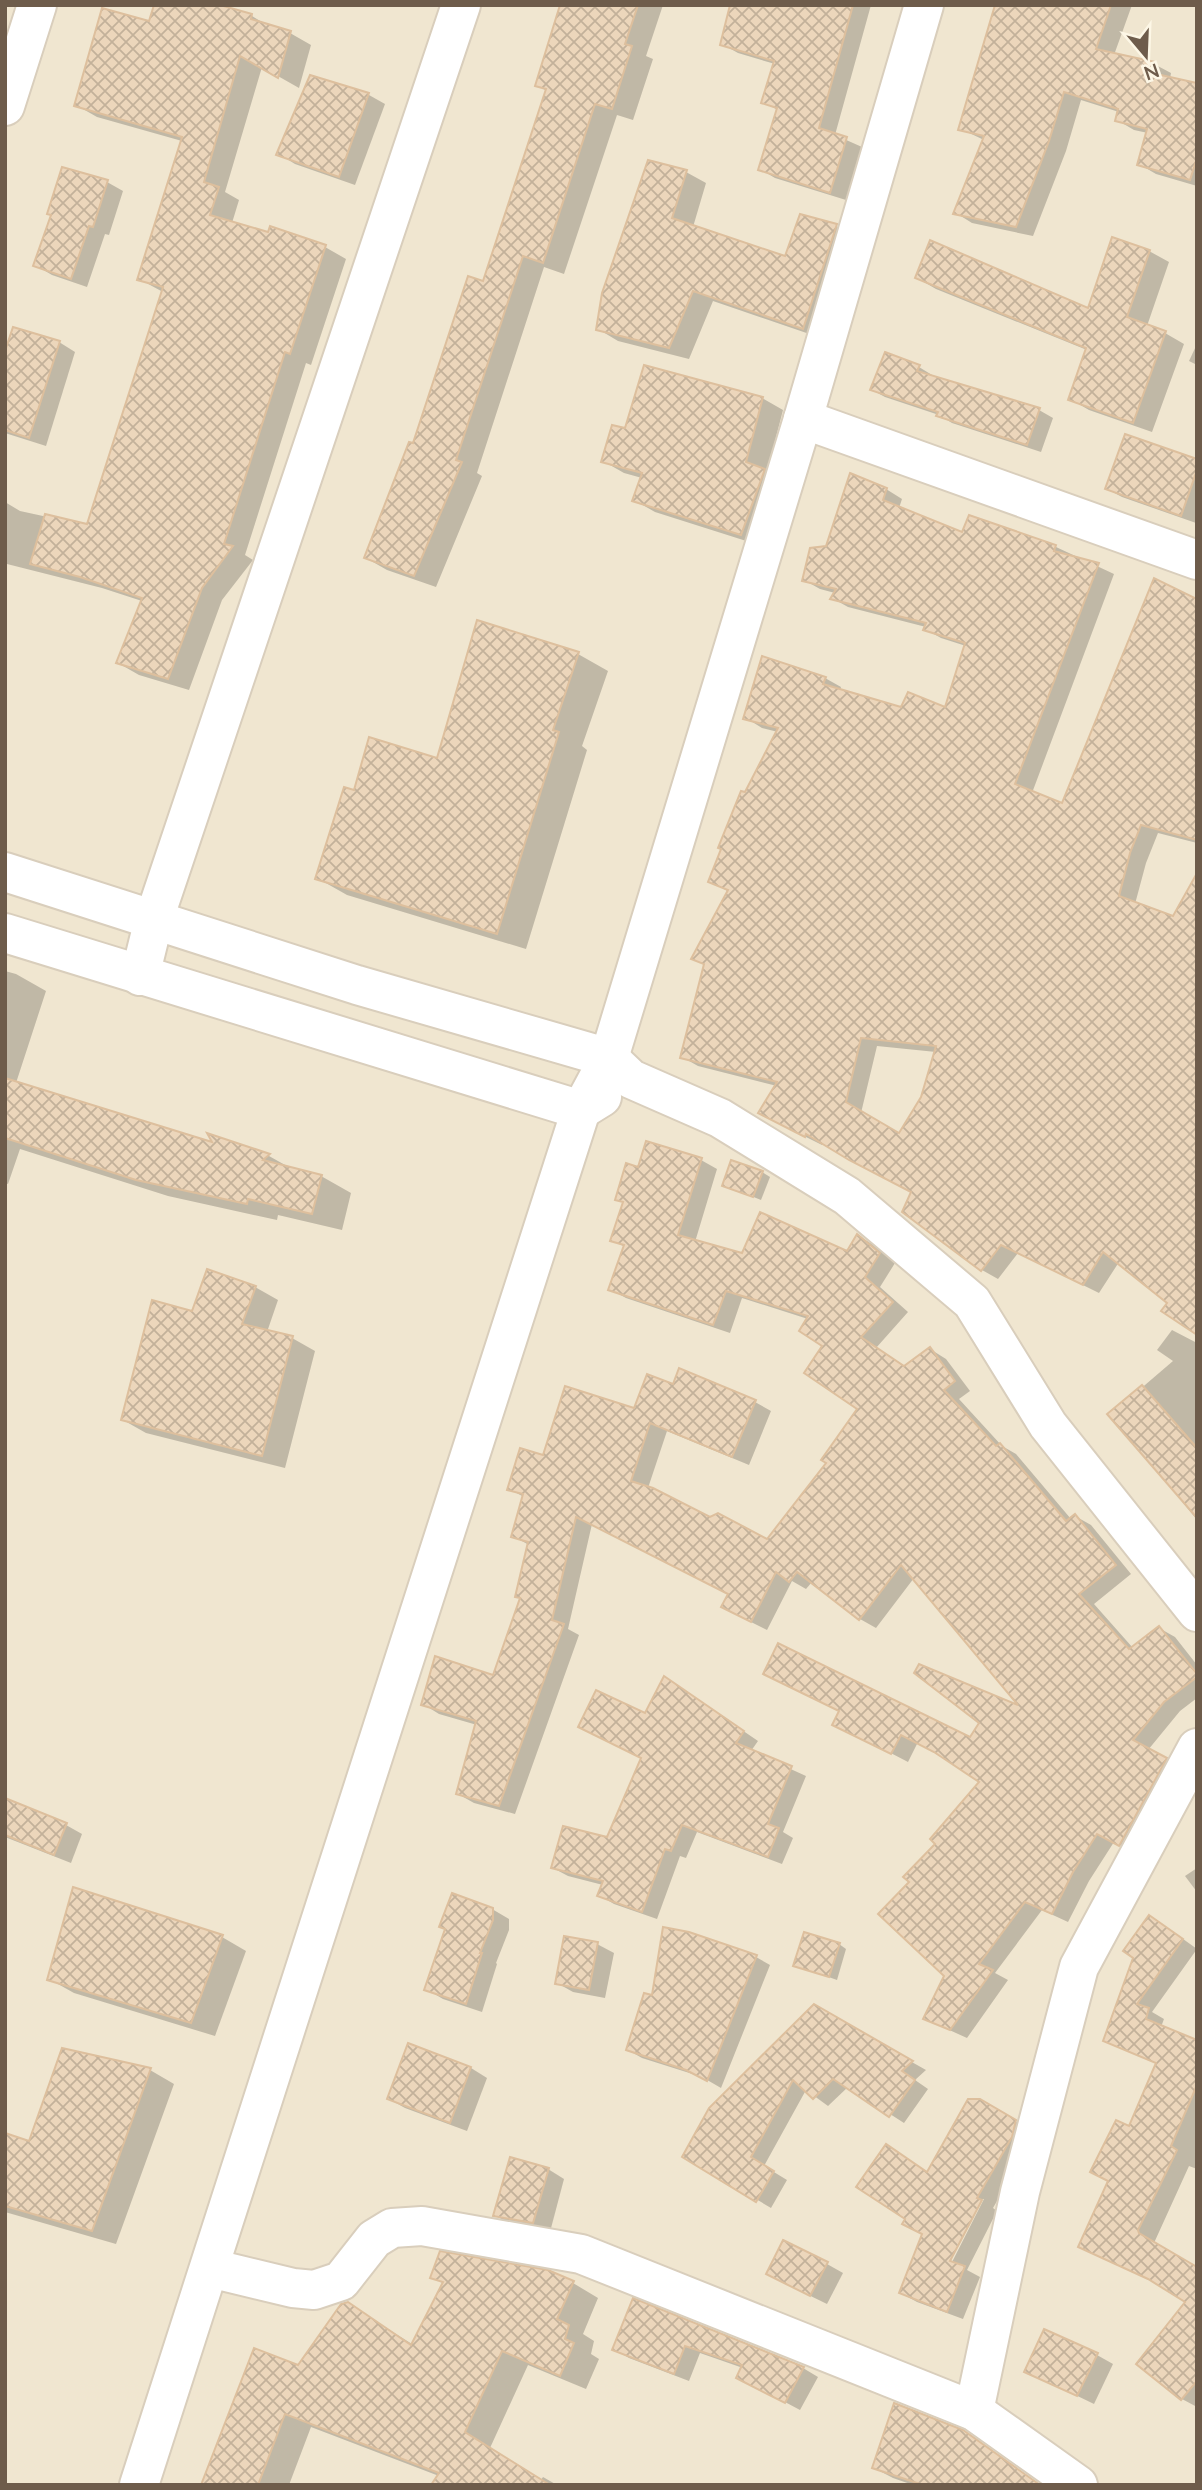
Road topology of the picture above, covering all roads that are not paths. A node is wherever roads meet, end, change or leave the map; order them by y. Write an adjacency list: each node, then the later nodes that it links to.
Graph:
1 (37, 5): 4 (street)
2 (461, 5): 8 (street)
3 (925, 5): 5 (street)
4 (5, 106)
5 (803, 419): 6 (street); 11 (street)
6 (1197, 560)
7 (5, 872): 8 (street)
8 (154, 919): 10 (street); 11 (street)
9 (5, 933): 10 (street)
10 (140, 976): 12 (street)
11 (620, 1069): 12 (street); 13 (street)
12 (581, 1110): 15 (street)
13 (1197, 1612)
14 (1197, 1748): 16 (street)
15 (210, 2268): 16 (street); 17 (street)
16 (974, 2411): 18 (street)
17 (139, 2485)
18 (1078, 2485)

